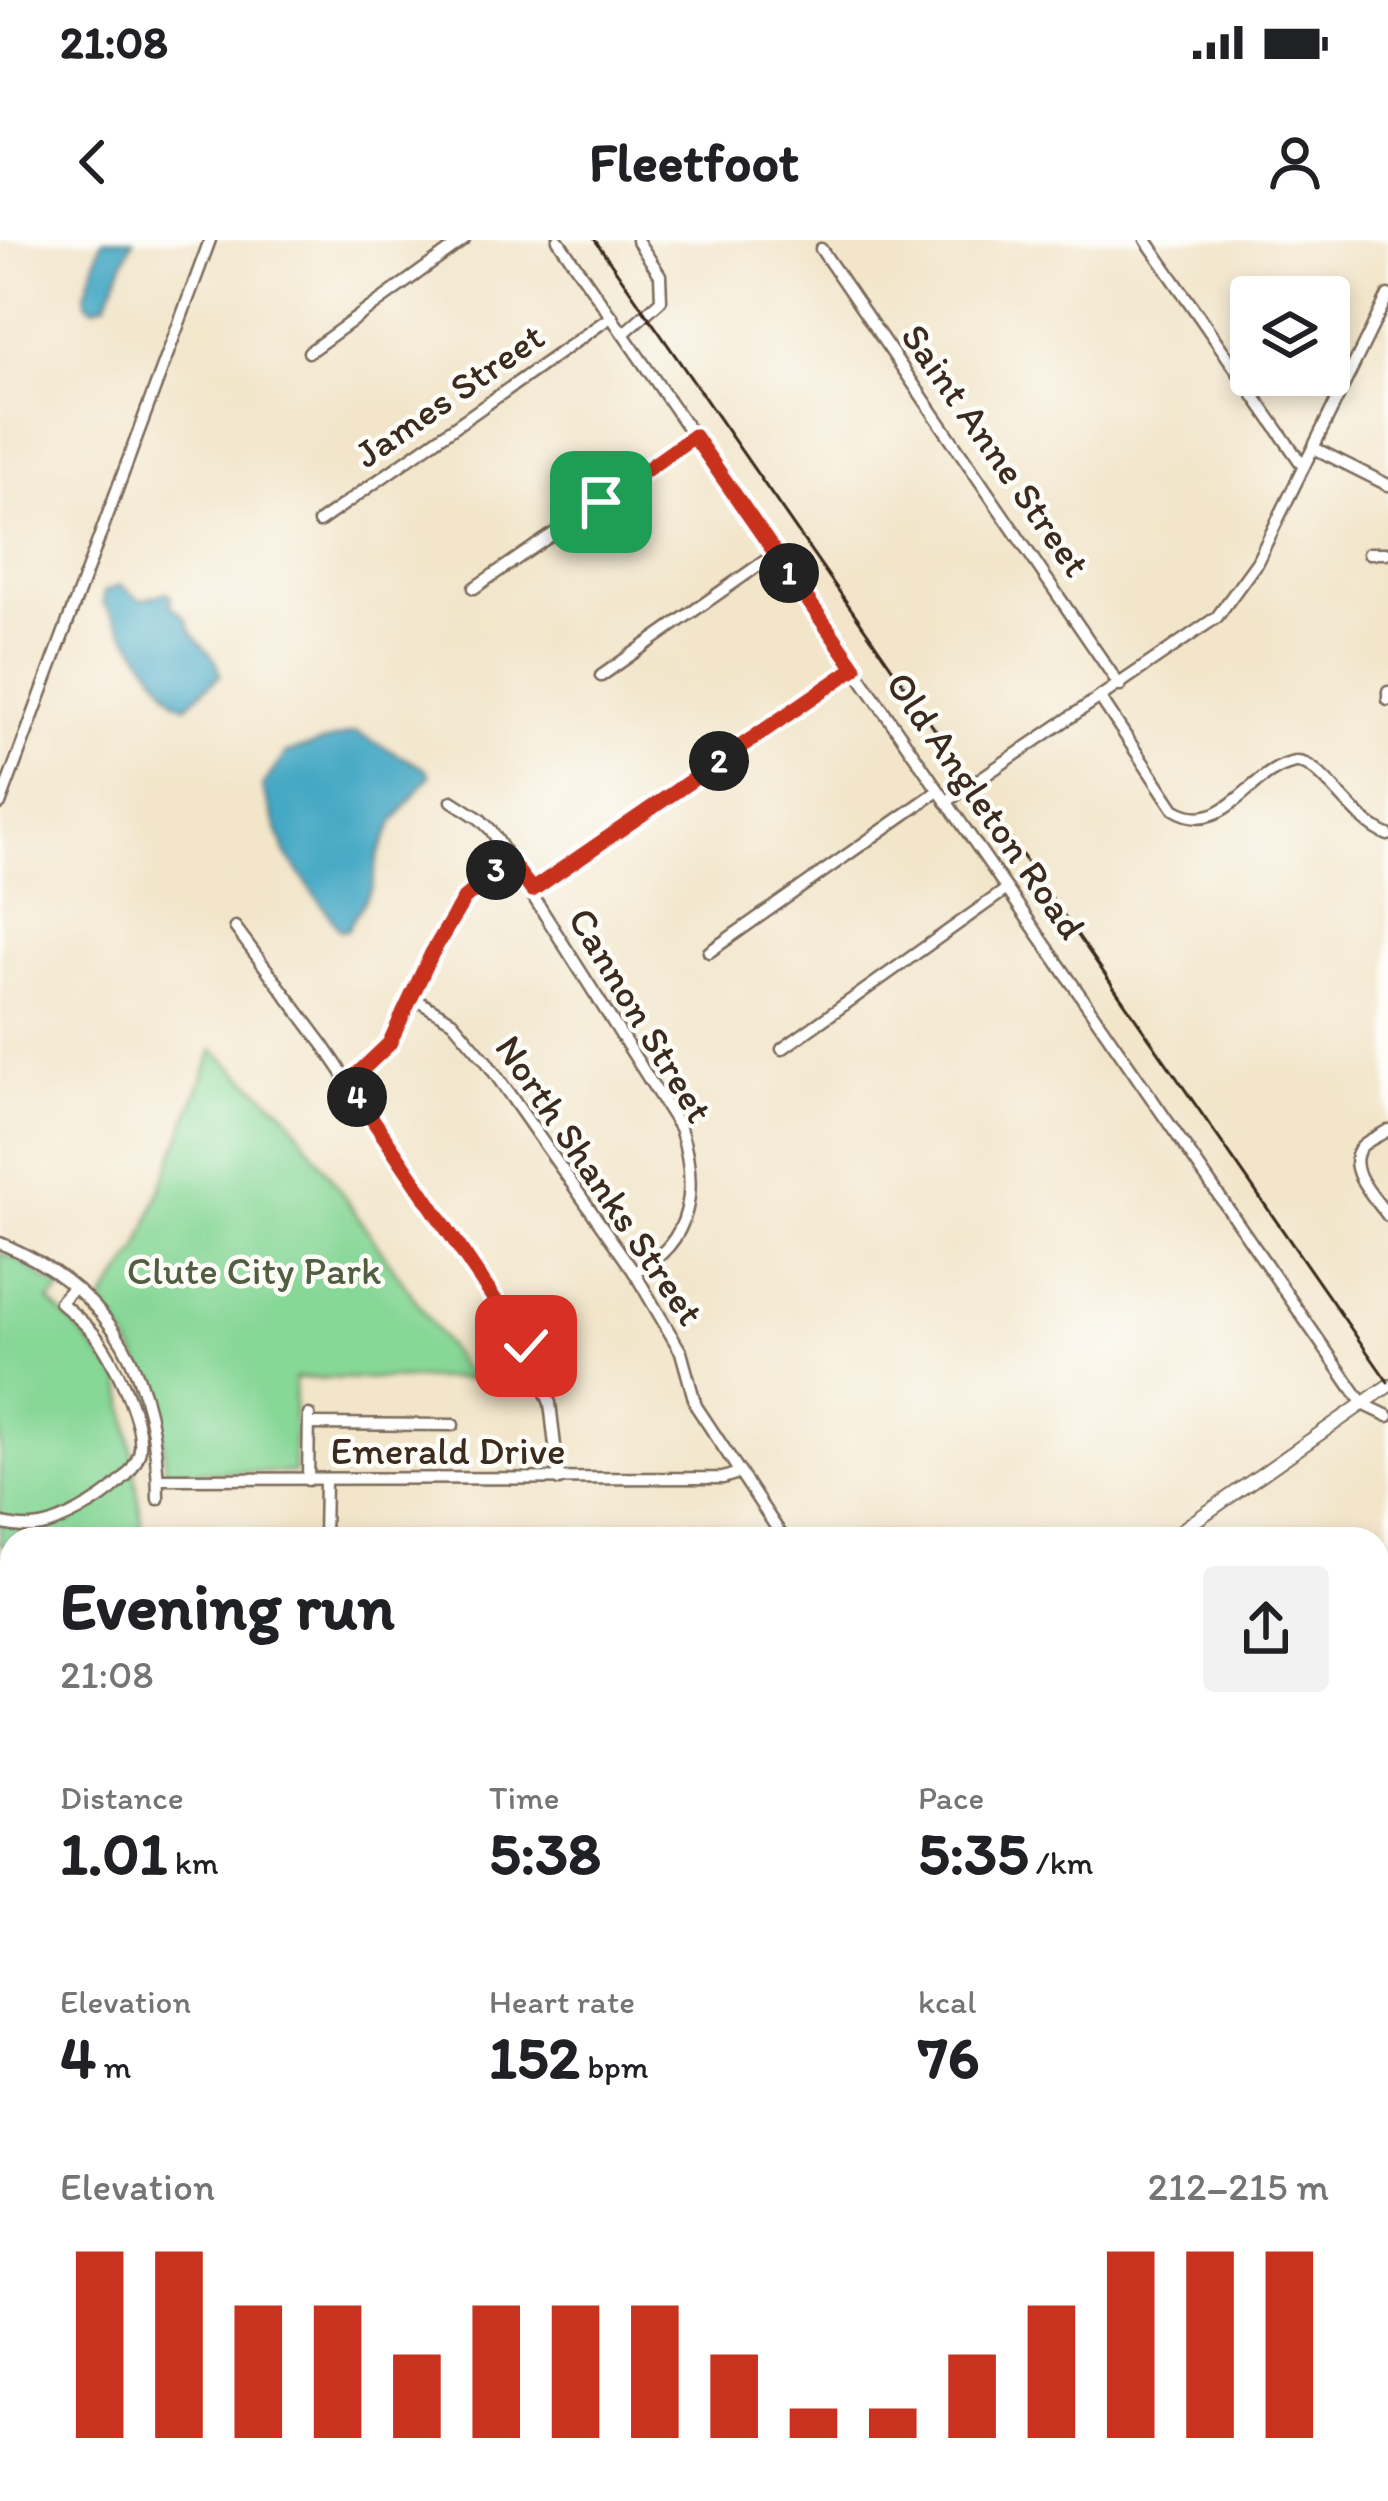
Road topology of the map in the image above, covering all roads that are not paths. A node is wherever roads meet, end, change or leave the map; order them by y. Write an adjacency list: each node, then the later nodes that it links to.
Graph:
1 (210, 240): 27 (street)
2 (464, 240): 10 (street)
3 (558, 240): 8 (street, Old Angleton Road)
4 (637, 240): 9 (street)
5 (1145, 240): 13 (street)
6 (821, 249): 22 (street, Saint Anne Street)
7 (1388, 295): 12 (street)
8 (611, 316): 9 (street, Old Angleton Road); 15 (street, James Street)
9 (623, 334): 11 (street, Old Angleton Road)
10 (309, 352)
11 (694, 436): 16 (street, Old Angleton Road); 19 (street)
12 (1314, 448): 13 (street); 14 (street)
13 (1303, 466): 22 (street)
14 (1388, 485)
15 (320, 522)
16 (776, 553): 20 (street, Old Angleton Road); 21 (street)
17 (1369, 553): 18 (street)
18 (1388, 553)
19 (474, 588)
20 (855, 668): 24 (street, Old Angleton Road); 31 (street)
21 (601, 676)
22 (1120, 686): 23 (street)
23 (1101, 699): 26 (street); 28 (street)
24 (938, 791): 26 (street, Old Angleton Road); 33 (street)
25 (452, 801): 29 (street, Cannon Street)
26 (946, 802): 30 (street, Old Angleton Road)
27 (0, 804)
28 (1388, 835)
29 (509, 860): 31 (street, Cannon Street); 34 (street)
30 (1007, 889): 35 (street); 43 (street, Old Angleton Road)
31 (532, 890): 40 (street, Cannon Street)
32 (235, 926): 36 (street)
33 (709, 952)
34 (413, 998): 36 (street); 40 (street, North Shanks Street)
35 (782, 1049)
36 (348, 1083): 50 (street)
37 (1388, 1130): 38 (street)
38 (1388, 1216)
39 (0, 1244): 41 (street)
40 (634, 1272): 46 (street, North Shanks Street)
41 (73, 1288): 47 (street); 52 (street)
42 (1388, 1386): 43 (main road)
43 (1364, 1404): 44 (street); 55 (main road)
44 (1388, 1416)
45 (453, 1425): 48 (street)
46 (738, 1473): 50 (street, Emerald Drive); 54 (street, North Shanks Street)
47 (158, 1479): 48 (street, Emerald Drive); 51 (street)
48 (308, 1480): 49 (street, Emerald Drive)
49 (325, 1480): 50 (street, Emerald Drive); 53 (street)
50 (559, 1480)
51 (158, 1499)
52 (39, 1527)
53 (324, 1527)
54 (776, 1527)
55 (1186, 1527)

